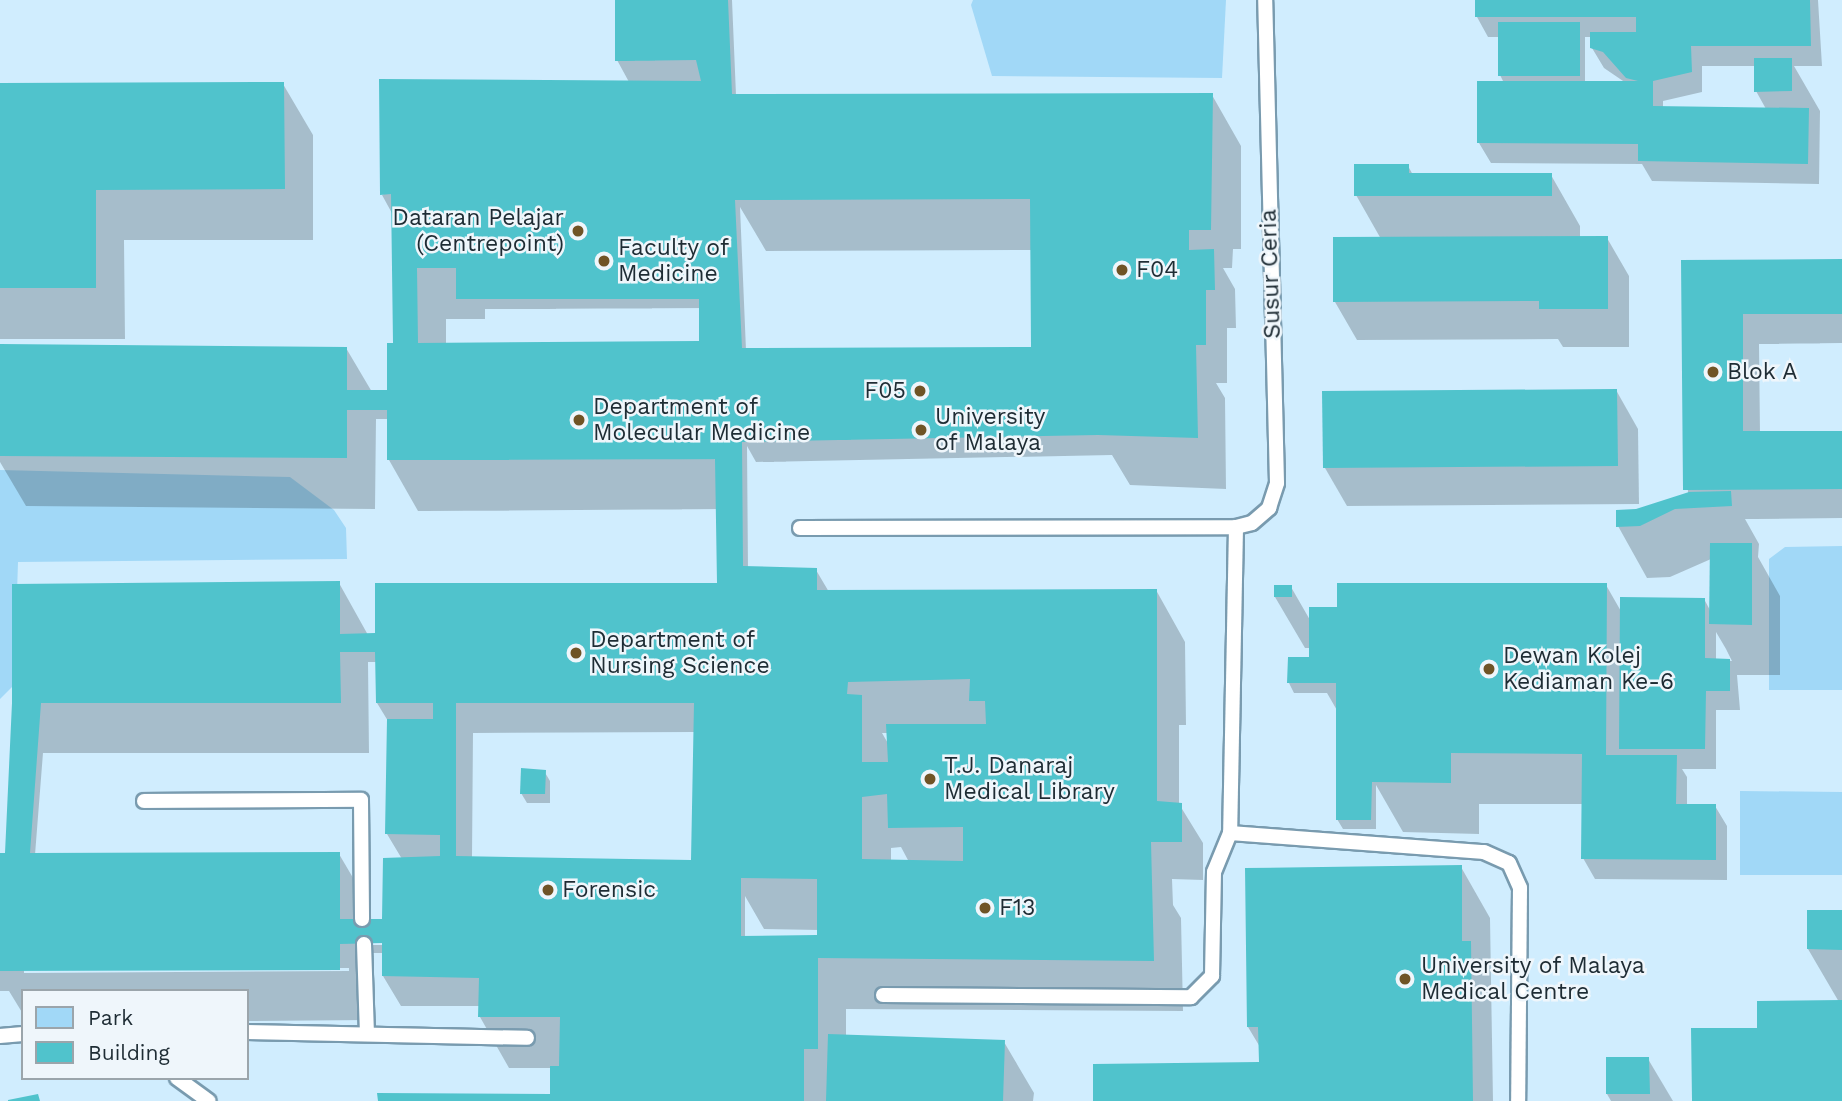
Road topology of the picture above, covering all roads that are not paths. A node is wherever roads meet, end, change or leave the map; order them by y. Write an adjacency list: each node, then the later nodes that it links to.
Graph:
1 (1265, 0): 2 (lane, Susur Ceria)
2 (1236, 527): 3 (lane); 5 (lane)
3 (800, 528)
4 (144, 801): 6 (lane)
5 (1230, 832): 8 (lane); 16 (lane)
6 (362, 919)
7 (364, 944): 11 (lane)
8 (883, 995)
9 (248, 1032): 11 (lane)
10 (21, 1034): 12 (lane)
11 (367, 1034): 13 (lane)
12 (0, 1036)
13 (527, 1038)
14 (180, 1080): 15 (lane)
15 (209, 1101)
16 (1517, 1101)

